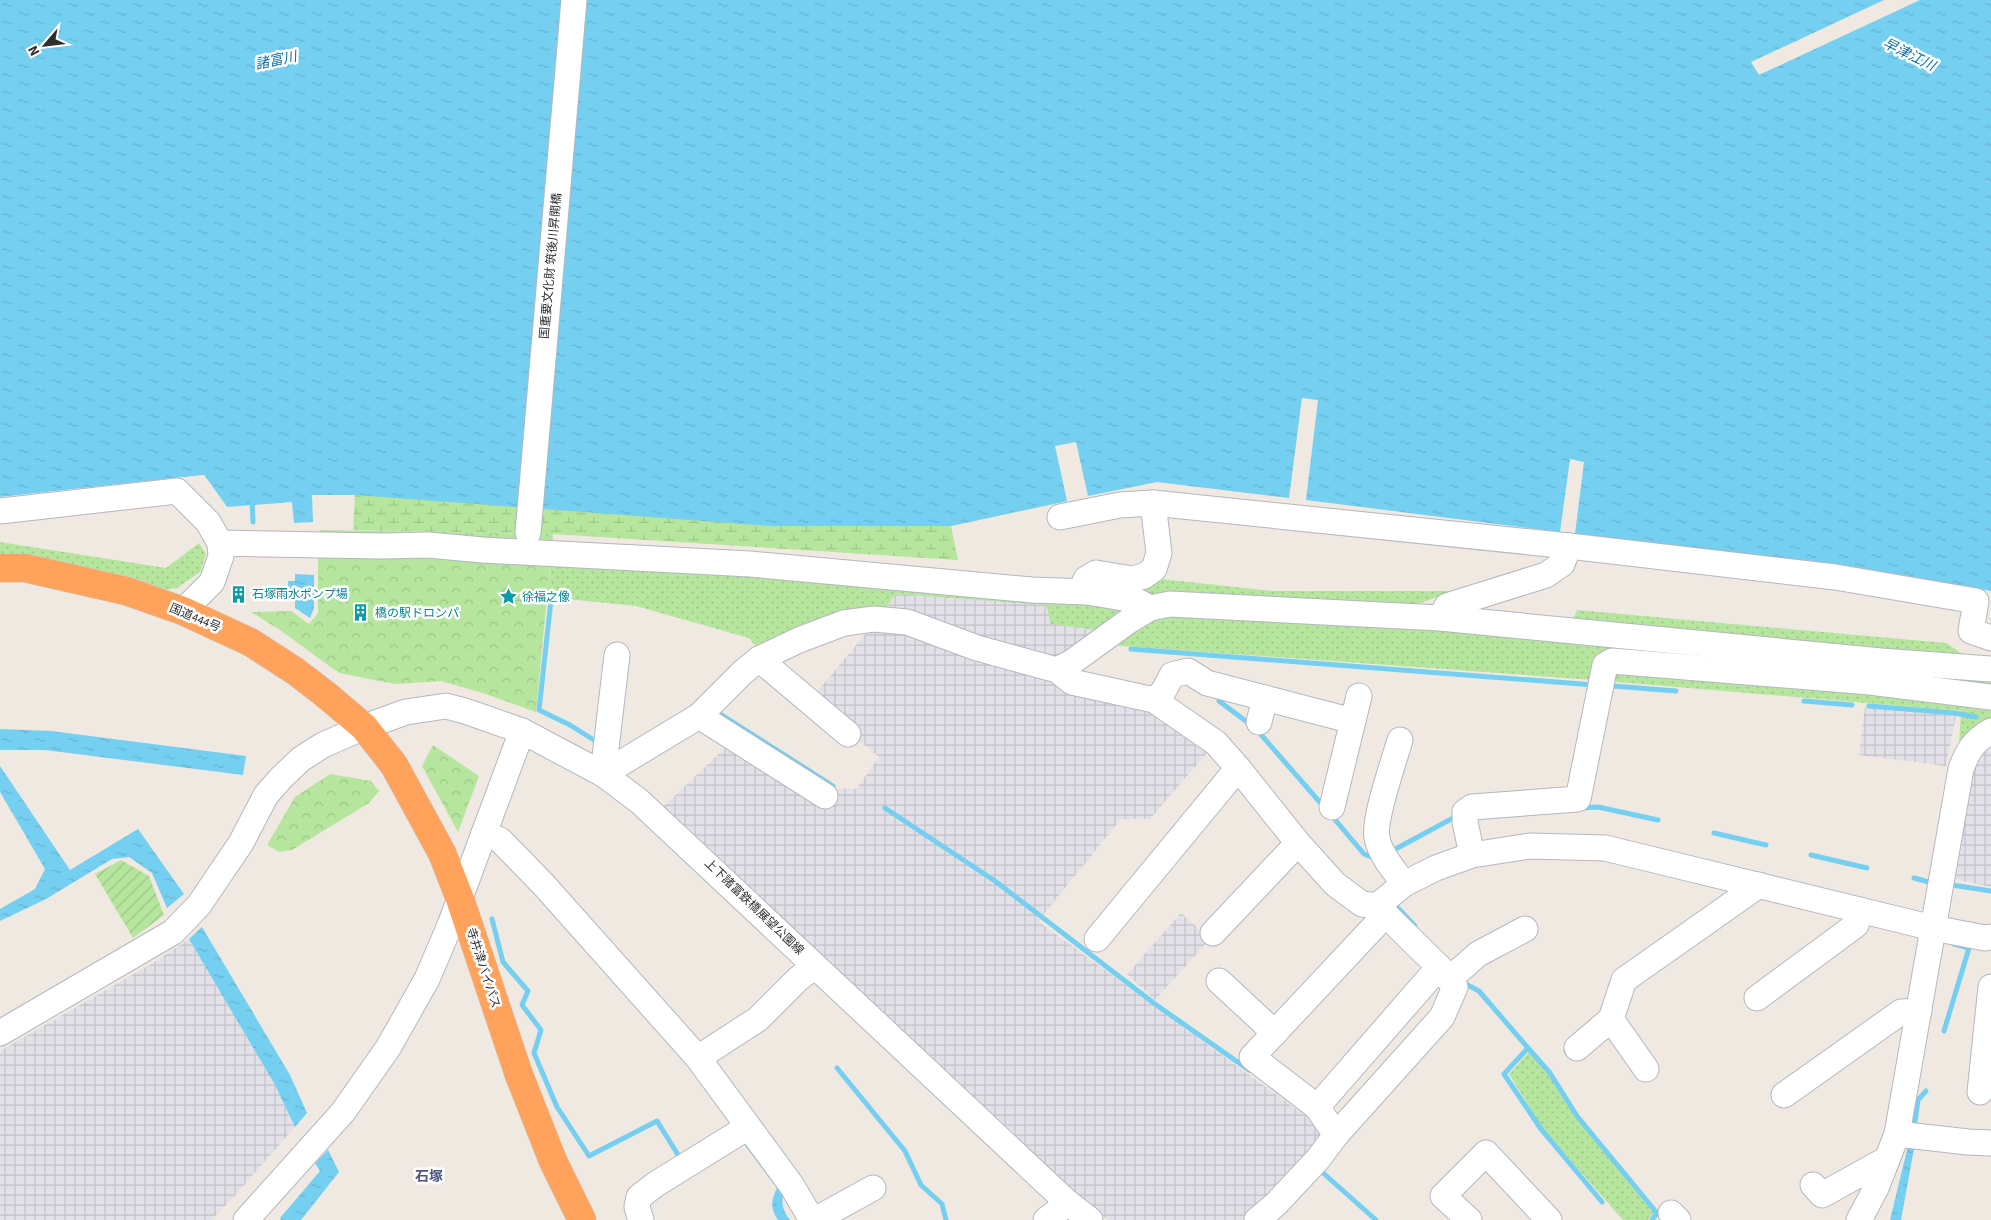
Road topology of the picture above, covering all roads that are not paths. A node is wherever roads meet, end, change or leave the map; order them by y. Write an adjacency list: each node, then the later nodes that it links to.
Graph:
1 (574, 0): 5 (street, 国重要文化財 筑後川昇開橋)
2 (1153, 503): 4 (street); 7 (street); 9 (street)
3 (0, 511): 6 (street)
4 (1060, 518)
5 (528, 532)
6 (220, 543): 9 (street); 11 (street)
7 (1569, 546): 12 (street); 13 (street)
8 (0, 568): 11 (highway, 国道444号)
9 (1086, 592): 10 (street)
10 (1150, 608): 12 (street); 17 (street)
11 (183, 611): 25 (highway, 国道444号)
12 (1440, 618): 16 (street)
13 (1991, 638)
14 (616, 655): 30 (street)
15 (759, 659): 17 (street); 22 (street); 28 (street)
16 (1991, 669)
17 (1057, 670): 21 (street)
18 (1359, 696): 23 (street)
19 (1991, 697): 36 (street)
20 (1264, 698): 21 (street); 23 (street); 24 (street)
21 (1154, 700): 31 (street)
22 (699, 716): 30 (street); 32 (street)
23 (1353, 721): 33 (street)
24 (1259, 722)
25 (364, 727): 26 (street, 上下諸富鉄橋展望公園線); 39 (highway, 寺井津バイパス); 54 (street, 上下諸富鉄橋展望公園線)
26 (522, 731): 30 (street, 上下諸富鉄橋展望公園線); 34 (street)
27 (1991, 731): 42 (street)
28 (848, 734)
29 (1400, 740): 37 (street)
30 (604, 774): 47 (street, 上下諸富鉄橋展望公園線)
31 (1234, 774): 35 (street); 46 (street)
32 (825, 796)
33 (1332, 807)
34 (484, 833): 39 (street); 58 (street)
35 (1292, 849): 40 (street); 44 (street)
36 (1472, 855): 37 (street); 38 (street)
37 (1404, 884): 40 (street)
38 (1752, 890): 41 (street); 53 (street)
39 (460, 899): 72 (street); 73 (highway, 寺井津バイパス)
40 (1382, 910): 48 (street); 55 (street)
41 (1858, 917): 42 (street); 51 (street)
42 (1933, 928): 45 (street); 52 (street)
43 (1525, 929): 48 (street)
44 (1213, 933)
45 (1991, 937)
46 (1097, 940)
47 (815, 966): 58 (street); 70 (street, 上下諸富鉄橋展望公園線)
48 (1449, 972): 62 (street); 64 (street)
49 (1218, 981): 55 (street)
50 (1991, 987): 56 (street)
51 (1757, 998)
52 (1919, 1011): 61 (street); 65 (street)
53 (1610, 1019): 57 (street); 59 (street)
54 (0, 1033)
55 (1275, 1033): 62 (street)
56 (1989, 1034): 60 (street)
57 (1578, 1048)
58 (698, 1058): 63 (street)
59 (1646, 1070)
60 (1980, 1092)
61 (1784, 1095)
62 (1317, 1106): 64 (street)
63 (738, 1132): 74 (street); 75 (street)
64 (1336, 1135): 78 (street)
65 (1909, 1135): 66 (street); 67 (street)
66 (1991, 1143)
67 (1887, 1159): 68 (street); 71 (street)
68 (1813, 1184)
69 (873, 1188): 75 (street)
70 (1068, 1203): 76 (street); 77 (street, 上下諸富鉄橋展望公園線)
71 (1867, 1217)
72 (246, 1220)
73 (582, 1220)
74 (642, 1220)
75 (813, 1220)
76 (1046, 1220)
77 (1090, 1220)
78 (1257, 1220)
79 (1469, 1220): 80 (street)
80 (1549, 1220)

